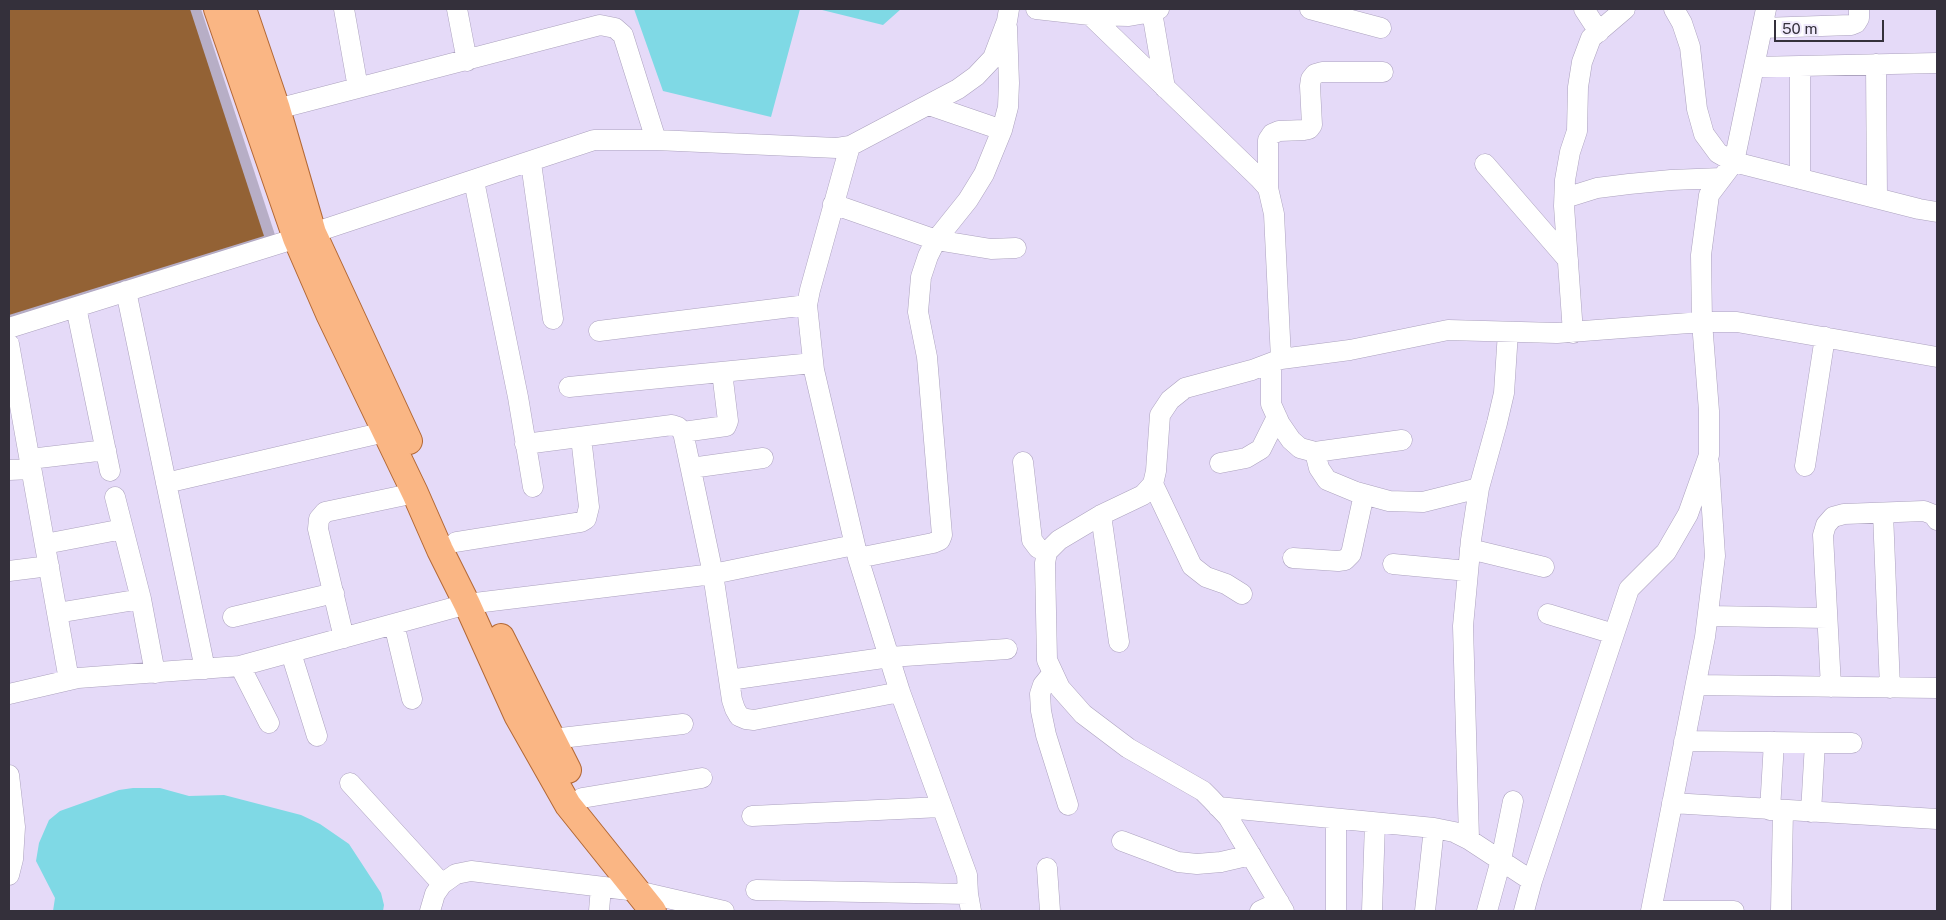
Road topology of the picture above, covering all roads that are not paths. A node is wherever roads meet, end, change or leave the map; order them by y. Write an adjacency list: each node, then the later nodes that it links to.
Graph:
1 (216, 9): 41 (main road)
2 (243, 9): 26 (main road)
3 (344, 9): 23 (street)
4 (457, 9): 17 (street)
5 (1036, 9): 13 (street)
6 (1310, 9): 15 (street)
7 (1584, 9): 16 (street)
8 (1625, 9): 16 (street)
9 (1674, 9): 31 (street)
10 (1859, 9): 14 (street)
11 (1156, 10): 13 (street); 24 (street)
12 (1008, 15): 25 (street); 27 (street)
13 (1090, 16): 24 (street)
14 (1764, 18): 21 (street)
15 (1381, 28)
16 (1599, 32): 37 (street)
17 (467, 61): 23 (street); 28 (street)
18 (1937, 62): 19 (street)
19 (1876, 64): 20 (street); 38 (street)
20 (1800, 66): 21 (street); 34 (street)
21 (1754, 67): 31 (street)
22 (1383, 72): 36 (street)
23 (358, 88): 26 (street)
24 (1165, 88): 36 (street)
25 (929, 105): 27 (street); 29 (street)
26 (277, 109): 41 (main road)
27 (1002, 130): 42 (street)
28 (656, 140): 29 (street); 30 (street)
29 (850, 146): 39 (street)
30 (530, 162): 35 (street); 48 (street)
31 (1734, 162): 33 (street); 34 (street)
32 (1485, 164): 44 (street)
33 (1722, 178): 37 (street); 49 (street)
34 (1800, 179): 38 (street)
35 (474, 181): 41 (street); 66 (street)
36 (1268, 188): 57 (street)
37 (1565, 198): 44 (street)
38 (1877, 198): 40 (street)
39 (834, 204): 42 (street); 46 (street)
40 (1937, 212)
41 (305, 235): 45 (street); 62 (main road); 89 (main road)
42 (936, 240): 43 (street); 92 (street)
43 (1016, 248)
44 (1568, 260): 53 (street)
45 (126, 292): 47 (street); 78 (street)
46 (807, 305): 51 (street); 58 (street)
47 (76, 307): 50 (street); 67 (street)
48 (553, 319)
49 (1702, 322): 53 (street); 54 (street); 69 (street)
50 (9, 328)
51 (598, 331)
52 (1508, 332): 53 (street); 57 (street); 81 (street)
53 (1573, 332)
54 (1825, 337): 56 (street); 74 (street)
55 (9, 344): 73 (street)
56 (1937, 357)
57 (1276, 361): 61 (street); 79 (street)
58 (813, 363): 59 (street); 92 (street)
59 (722, 372): 60 (street); 63 (street)
60 (569, 387)
61 (1277, 417): 68 (street); 72 (street)
62 (385, 432): 78 (street); 82 (main road)
63 (683, 432): 64 (street); 75 (street)
64 (580, 437): 66 (street); 89 (street)
65 (1402, 440): 68 (street)
66 (525, 444): 80 (street)
67 (106, 450): 73 (street); 77 (street)
68 (1315, 452): 83 (street)
69 (1709, 455): 107 (street); 111 (street)
70 (763, 458): 75 (street)
71 (1023, 462): 93 (street)
72 (1220, 463)
73 (30, 464): 76 (street); 90 (street)
74 (1805, 466)
75 (692, 468): 100 (street)
76 (9, 470)
77 (110, 470)
78 (166, 483): 118 (street)
79 (1153, 484): 86 (street); 102 (street)
80 (533, 487)
81 (1479, 488): 83 (street); 91 (street)
82 (415, 492): 101 (street); 104 (main road)
83 (1364, 494): 94 (street)
84 (115, 497): 88 (street)
85 (1883, 513): 87 (street); 109 (street); 125 (street)
86 (1101, 515): 93 (street); 113 (street)
87 (1937, 520)
88 (123, 529): 90 (street); 103 (street)
89 (456, 542): 104 (main road)
90 (45, 544): 96 (street)
91 (1470, 549): 97 (street); 99 (street)
92 (856, 552): 100 (street); 116 (street)
93 (1047, 552): 120 (street)
94 (1293, 558)
95 (1393, 564): 99 (street)
96 (49, 566): 98 (street); 105 (street)
97 (1544, 567)
98 (9, 571)
99 (1468, 571): 154 (street)
100 (714, 574): 104 (street); 122 (street)
101 (334, 593): 108 (street); 112 (street)
102 (1242, 594)
103 (141, 600): 105 (street); 119 (street)
104 (475, 603): 110 (street); 133 (main road); 164 (main road)
105 (58, 613): 121 (street)
106 (1548, 614): 111 (street)
107 (1708, 616): 109 (street); 123 (street)
108 (233, 617)
109 (1827, 618): 124 (street)
110 (394, 624): 112 (street); 129 (street)
111 (1614, 634): 160 (street)
112 (344, 638): 115 (street)
113 (1119, 642)
114 (1007, 649): 116 (street)
115 (291, 653): 117 (street); 132 (street)
116 (890, 657): 122 (street); 127 (street)
117 (240, 666): 118 (street); 130 (street)
118 (205, 669): 119 (street)
119 (155, 673): 121 (street)
120 (1052, 674): 144 (street); 146 (street)
121 (70, 680): 128 (street)
122 (729, 680): 127 (street)
123 (1696, 685): 124 (street); 134 (street)
124 (1831, 686): 125 (street)
125 (1890, 688): 126 (street)
126 (1937, 688)
127 (900, 692): 145 (street)
128 (9, 694)
129 (412, 699)
130 (270, 723)
131 (683, 724): 133 (street)
132 (317, 736)
133 (552, 739): 141 (main road)
134 (1684, 741): 135 (street); 143 (street)
135 (1774, 742): 136 (street); 147 (street)
136 (1815, 743): 137 (street); 148 (street)
137 (1852, 743)
138 (9, 775): 159 (street)
139 (702, 778): 141 (street)
140 (350, 783): 161 (street)
141 (582, 798): 164 (main road)
142 (1513, 801): 157 (street)
143 (1672, 803): 147 (street); 177 (street)
144 (1068, 805)
145 (941, 807): 149 (street); 165 (street)
146 (1218, 807): 150 (street); 156 (street)
147 (1777, 810): 148 (street); 179 (street)
148 (1811, 812): 151 (street)
149 (752, 816)
150 (1336, 819): 152 (street); 172 (street)
151 (1937, 819)
152 (1375, 823): 153 (street); 173 (street)
153 (1434, 828): 154 (street); 174 (street)
154 (1469, 840): 157 (street)
155 (1122, 841): 156 (street)
156 (1251, 855): 166 (street)
157 (1501, 860): 160 (street); 175 (street)
158 (1047, 868): 170 (street)
159 (9, 875)
160 (1532, 880): 176 (street)
161 (442, 884): 162 (street); 167 (street)
162 (600, 887): 164 (street); 168 (street)
163 (756, 890): 165 (street)
164 (654, 902): 169 (street)
165 (970, 903)
166 (1282, 907): 171 (street)
167 (430, 911)
168 (599, 911)
169 (724, 911)
170 (1050, 911)
171 (1260, 911)
172 (1336, 911)
173 (1372, 911)
174 (1425, 911)
175 (1487, 911)
176 (1524, 911)
177 (1651, 911): 178 (street)
178 (1734, 911)
179 (1781, 911)

